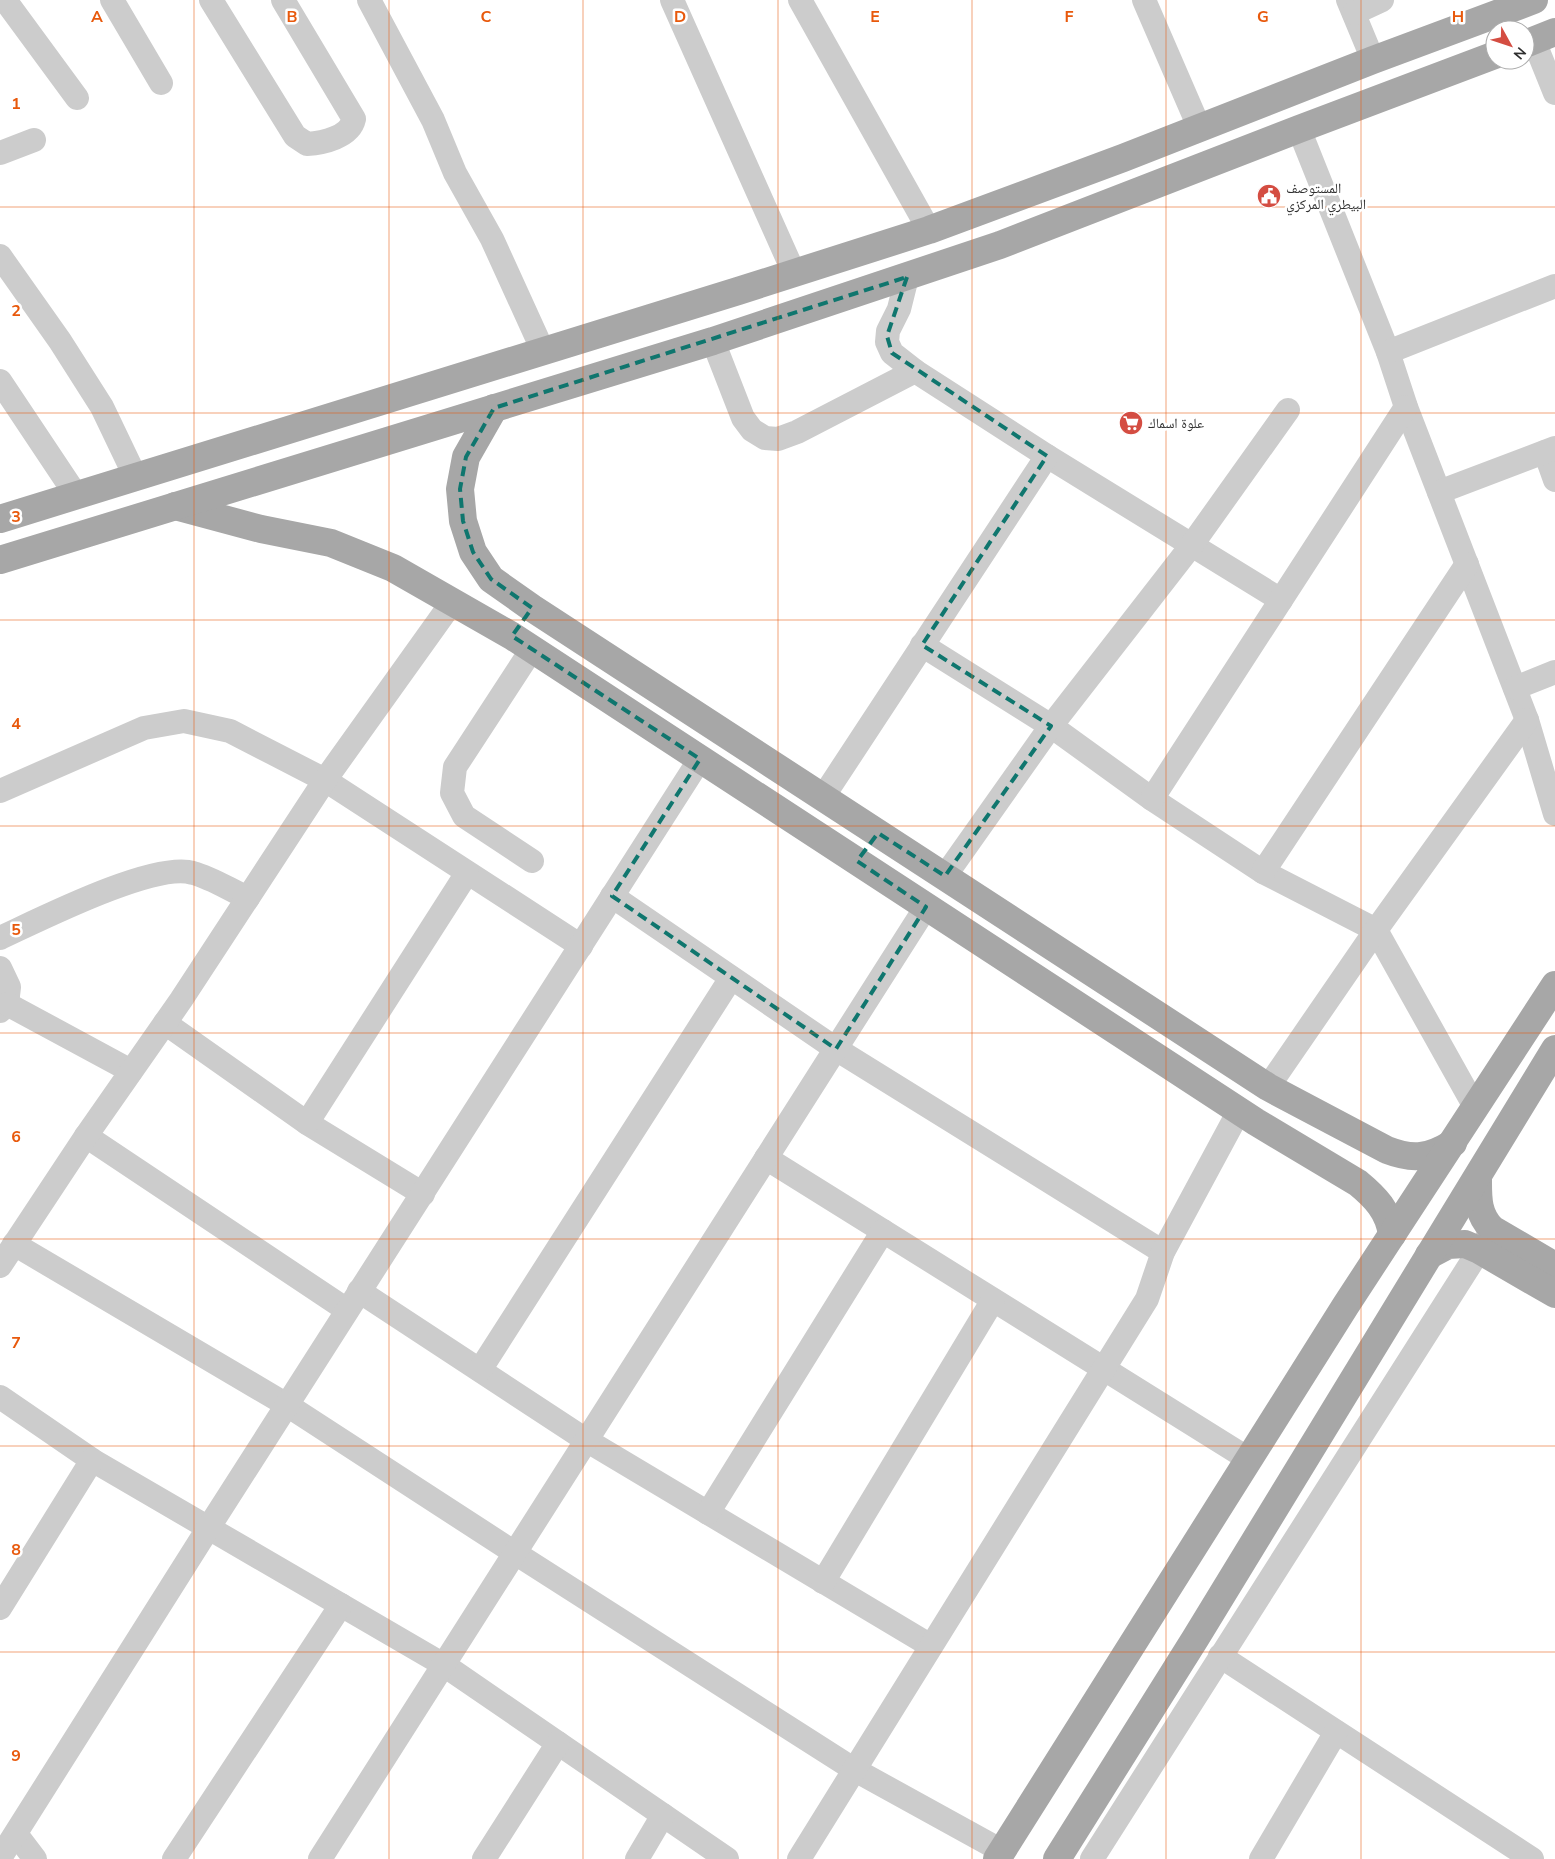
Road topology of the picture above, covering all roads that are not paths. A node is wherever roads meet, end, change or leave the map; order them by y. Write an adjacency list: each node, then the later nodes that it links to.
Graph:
1 (5, 0): 17 (street)
2 (112, 0): 15 (street)
3 (211, 0): 4 (street)
4 (283, 0)
5 (369, 0): 30 (street)
6 (672, 0): 24 (street)
7 (800, 0): 22 (street)
8 (1144, 0): 18 (street)
9 (1382, 0): 11 (street)
10 (1534, 0): 13 (main road)
11 (1351, 7): 13 (street)
12 (1538, 39): 16 (street)
13 (1373, 60): 18 (main road)
14 (1485, 60): 19 (main road)
15 (161, 83)
16 (1555, 93)
17 (76, 98)
18 (1199, 127): 22 (main road)
19 (1299, 129): 25 (main road); 31 (street)
20 (34, 140): 21 (street)
21 (0, 154)
22 (929, 230): 24 (main road)
23 (0, 256): 39 (street)
24 (794, 273): 27 (main road)
25 (906, 277): 28 (main road); 32 (street)
26 (1555, 286): 31 (street)
27 (738, 291): 28 (main road); 30 (main road)
28 (751, 328): 29 (main road)
29 (713, 341): 32 (street); 35 (main road)
30 (543, 351): 39 (main road)
31 (1388, 352): 34 (street)
32 (915, 371): 38 (street)
33 (0, 381): 42 (street)
34 (1406, 407): 41 (street); 48 (street)
35 (494, 408): 43 (main road); 50 (main road)
36 (1288, 410): 45 (street)
37 (1550, 450): 40 (street); 41 (street)
38 (1047, 456): 45 (street); 52 (street)
39 (135, 476): 42 (main road)
40 (1555, 480)
41 (1439, 492): 47 (street)
42 (76, 495): 44 (main road)
43 (175, 506): 46 (main road); 49 (main road)
44 (0, 519)
45 (1191, 546): 48 (street); 56 (street)
46 (0, 560)
47 (1467, 564): 54 (street); 66 (street)
48 (1281, 600): 61 (street)
49 (453, 601): 51 (main road); 58 (street)
50 (532, 608): 51 (main road); 60 (main road)
51 (522, 642): 57 (main road); 64 (street)
52 (922, 645): 56 (street); 60 (street)
53 (1555, 672): 54 (street)
54 (1514, 688): 55 (street)
55 (1527, 720): 62 (street); 72 (street)
56 (1051, 726): 61 (street); 68 (street)
57 (700, 759): 65 (main road); 69 (street)
58 (325, 780): 59 (street); 67 (street); 70 (street)
59 (0, 791)
60 (823, 797): 63 (main road)
61 (1152, 799): 66 (street)
62 (1555, 814)
63 (878, 833): 65 (main road); 68 (main road)
64 (532, 861)
65 (857, 861): 71 (main road)
66 (1263, 872): 72 (street)
67 (467, 873): 74 (street); 87 (street)
68 (944, 876): 83 (main road)
69 (612, 896): 74 (street); 76 (street)
70 (248, 898): 73 (street); 79 (street)
71 (926, 907): 80 (street); 85 (main road)
72 (1376, 930): 83 (street); 84 (street)
73 (0, 938)
74 (581, 946): 92 (street)
75 (0, 968): 78 (street)
76 (731, 978): 80 (street); 107 (street)
77 (1555, 985): 84 (main road)
78 (4, 1008): 82 (street)
79 (165, 1023): 82 (street); 87 (street)
80 (836, 1049): 90 (street); 97 (street)
81 (1555, 1049): 86 (main road)
82 (132, 1071): 88 (street)
83 (1268, 1087): 89 (main road)
84 (1478, 1102): 86 (main road); 89 (main road)
85 (1239, 1111): 94 (main road); 97 (street)
86 (1515, 1114): 91 (main road)
87 (307, 1123): 92 (street)
88 (86, 1136): 96 (street); 104 (street)
89 (1453, 1143): 94 (main road)
90 (766, 1158): 93 (street); 110 (street)
91 (1478, 1177): 95 (main road); 98 (main road)
92 (423, 1194): 104 (street)
93 (883, 1231): 105 (street); 113 (street)
94 (1392, 1235): 101 (main road)
95 (1486, 1239): 98 (main road); 100 (main road); 103 (main road); 120 (street)
96 (14, 1244): 99 (street); 109 (street)
97 (1163, 1252): 106 (street)
98 (1429, 1255): 102 (main road)
99 (0, 1266)
100 (1555, 1266)
101 (1369, 1271): 102 (main road); 112 (main road)
102 (1407, 1291): 136 (main road)
103 (1555, 1294)
104 (353, 1300): 107 (street); 109 (street)
105 (993, 1300): 106 (street); 116 (street)
106 (1104, 1369): 112 (street); 119 (street)
107 (480, 1370): 110 (street)
108 (0, 1397): 111 (street)
109 (286, 1405): 114 (street); 115 (street)
110 (586, 1440): 113 (street); 115 (street)
111 (92, 1460): 114 (street); 118 (street)
112 (1250, 1460): 127 (main road)
113 (708, 1513): 116 (street)
114 (209, 1527): 117 (street); 126 (street)
115 (515, 1553): 121 (street); 124 (street)
116 (822, 1582): 119 (street)
117 (342, 1605): 121 (street); 130 (street)
118 (0, 1608)
119 (931, 1646): 124 (street)
120 (1220, 1656): 122 (street); 137 (street)
121 (444, 1665): 123 (street); 131 (street)
122 (1336, 1732): 138 (street); 139 (street)
123 (558, 1742): 125 (street); 132 (street)
124 (854, 1770): 127 (street); 135 (street)
125 (663, 1815): 133 (street); 134 (street)
126 (16, 1834): 128 (street); 129 (street)
127 (999, 1855)
128 (0, 1858)
129 (35, 1859)
130 (174, 1859)
131 (320, 1859)
132 (484, 1859)
133 (637, 1859)
134 (727, 1859)
135 (799, 1859)
136 (1057, 1859)
137 (1092, 1859)
138 (1261, 1859)
139 (1532, 1859)

